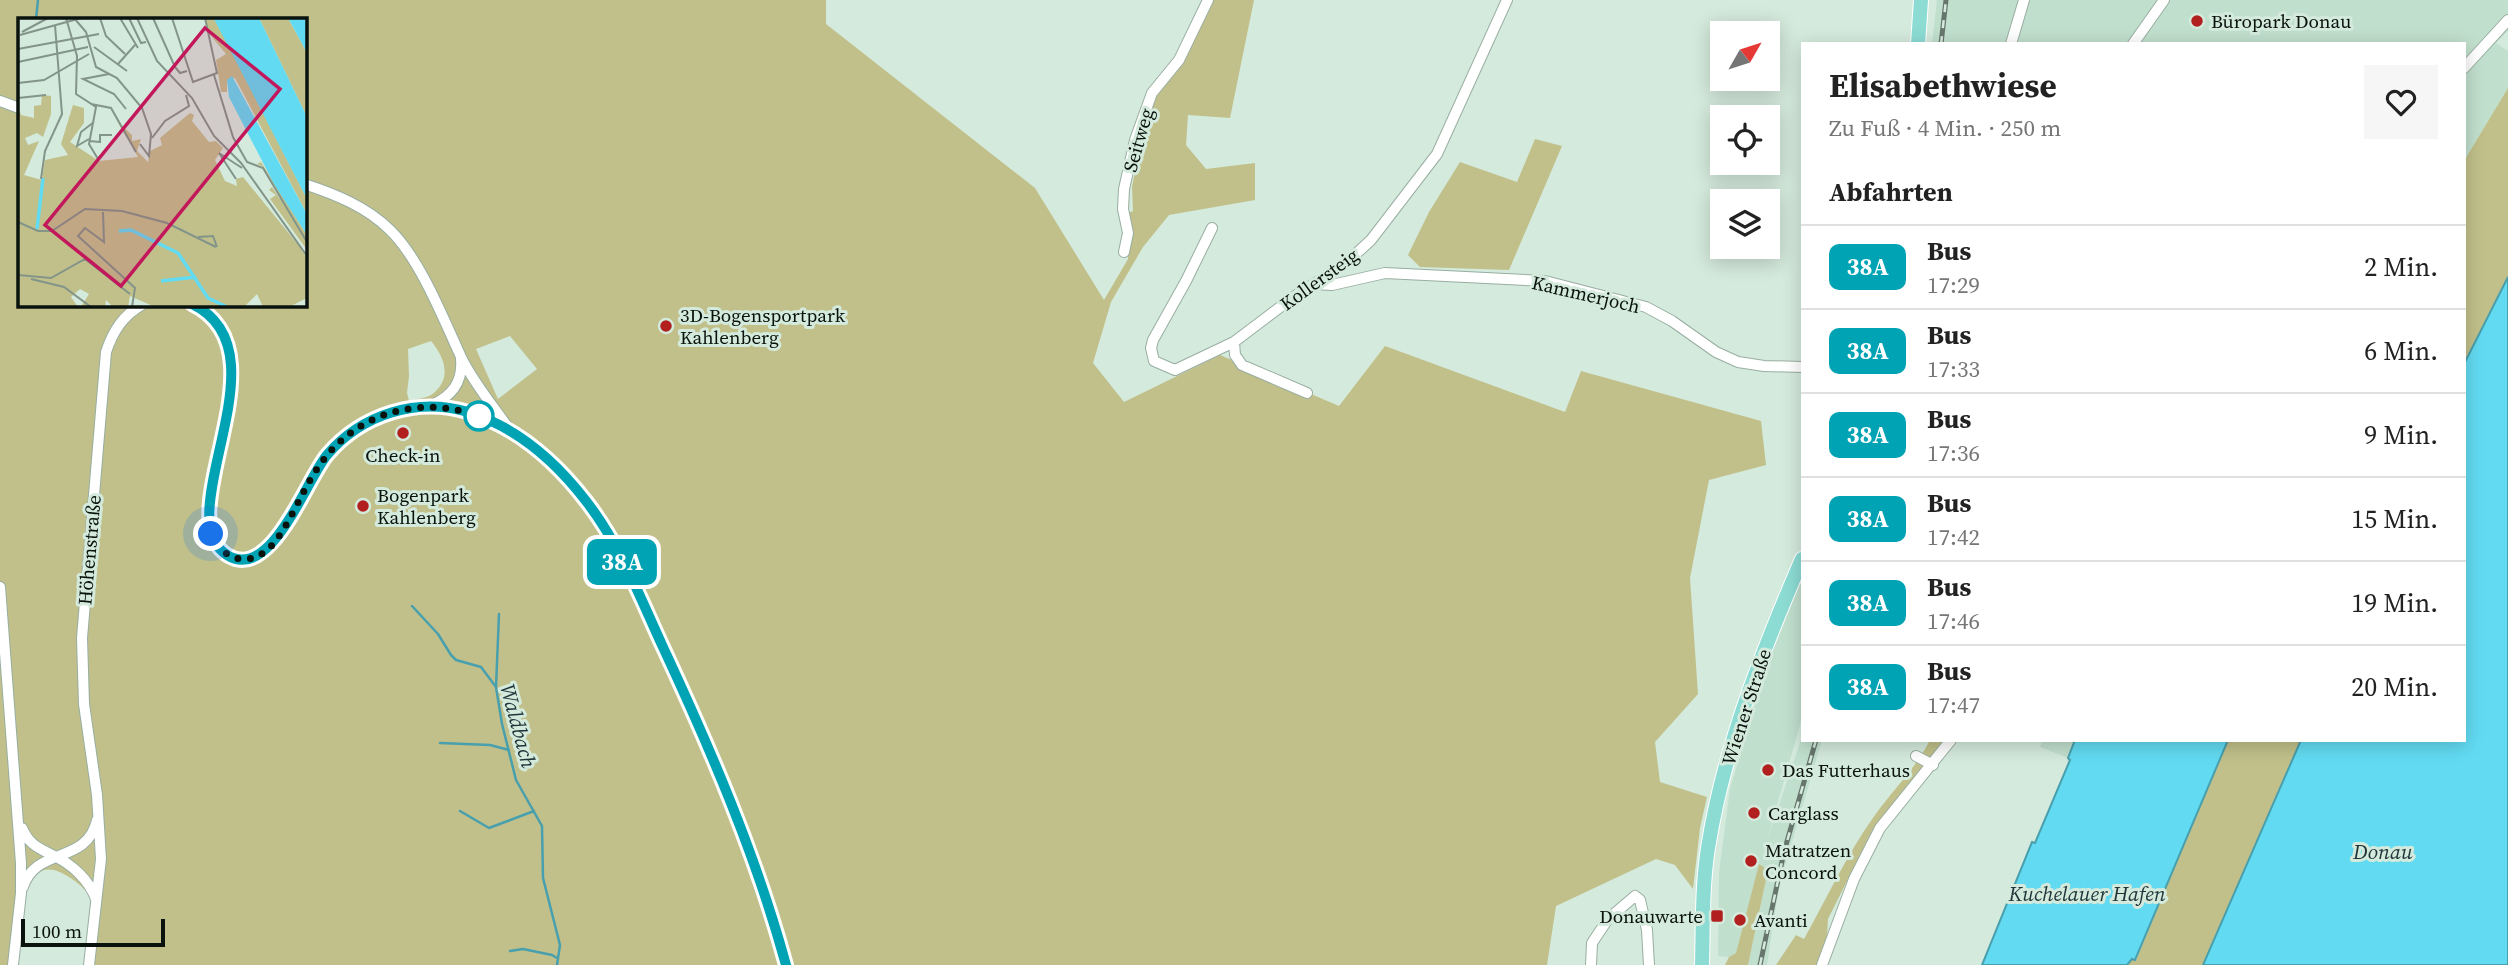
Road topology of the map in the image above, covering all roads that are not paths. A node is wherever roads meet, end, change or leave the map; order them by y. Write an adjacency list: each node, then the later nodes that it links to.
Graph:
1 (1208, 0): 15 (street, Seitweg)
2 (1507, 0): 16 (street, Kollersteig)
3 (1921, 0): 7 (main road)
4 (2024, 0): 8 (street)
5 (2164, 0): 9 (street)
6 (2508, 20): 10 (street)
7 (1918, 42)
8 (2012, 42)
9 (2134, 42)
10 (2466, 66)
11 (0, 101): 12 (street)
12 (18, 108)
13 (306, 185): 20 (street)
14 (1212, 228): 19 (street, Kollersteig)
15 (1124, 253)
16 (1314, 284): 19 (street, Kollersteig); 21 (street, Kammerjoch)
17 (140, 306): 31 (street, Höhenstraße)
18 (195, 306): 23 (street)
19 (1234, 342): 22 (street)
20 (461, 356): 23 (street); 24 (street)
21 (1801, 367)
22 (1307, 393)
23 (432, 405): 24 (street)
24 (511, 431): 37 (street)
25 (1798, 581): 40 (main road, Wiener Straße)
26 (0, 587): 30 (street)
27 (1950, 742): 29 (street)
28 (1916, 756): 29 (street)
29 (1933, 765): 41 (street)
30 (17, 801): 32 (street); 33 (street)
31 (98, 810): 32 (street); 34 (street, Höhenstraße)
32 (56, 856): 33 (street); 34 (street)
33 (21, 893): 35 (street)
34 (97, 901): 36 (street, Höhenstraße)
35 (13, 965)
36 (89, 965)
37 (786, 965)
38 (1591, 965): 39 (street)
39 (1649, 965)
40 (1702, 965)
41 (1822, 965)

